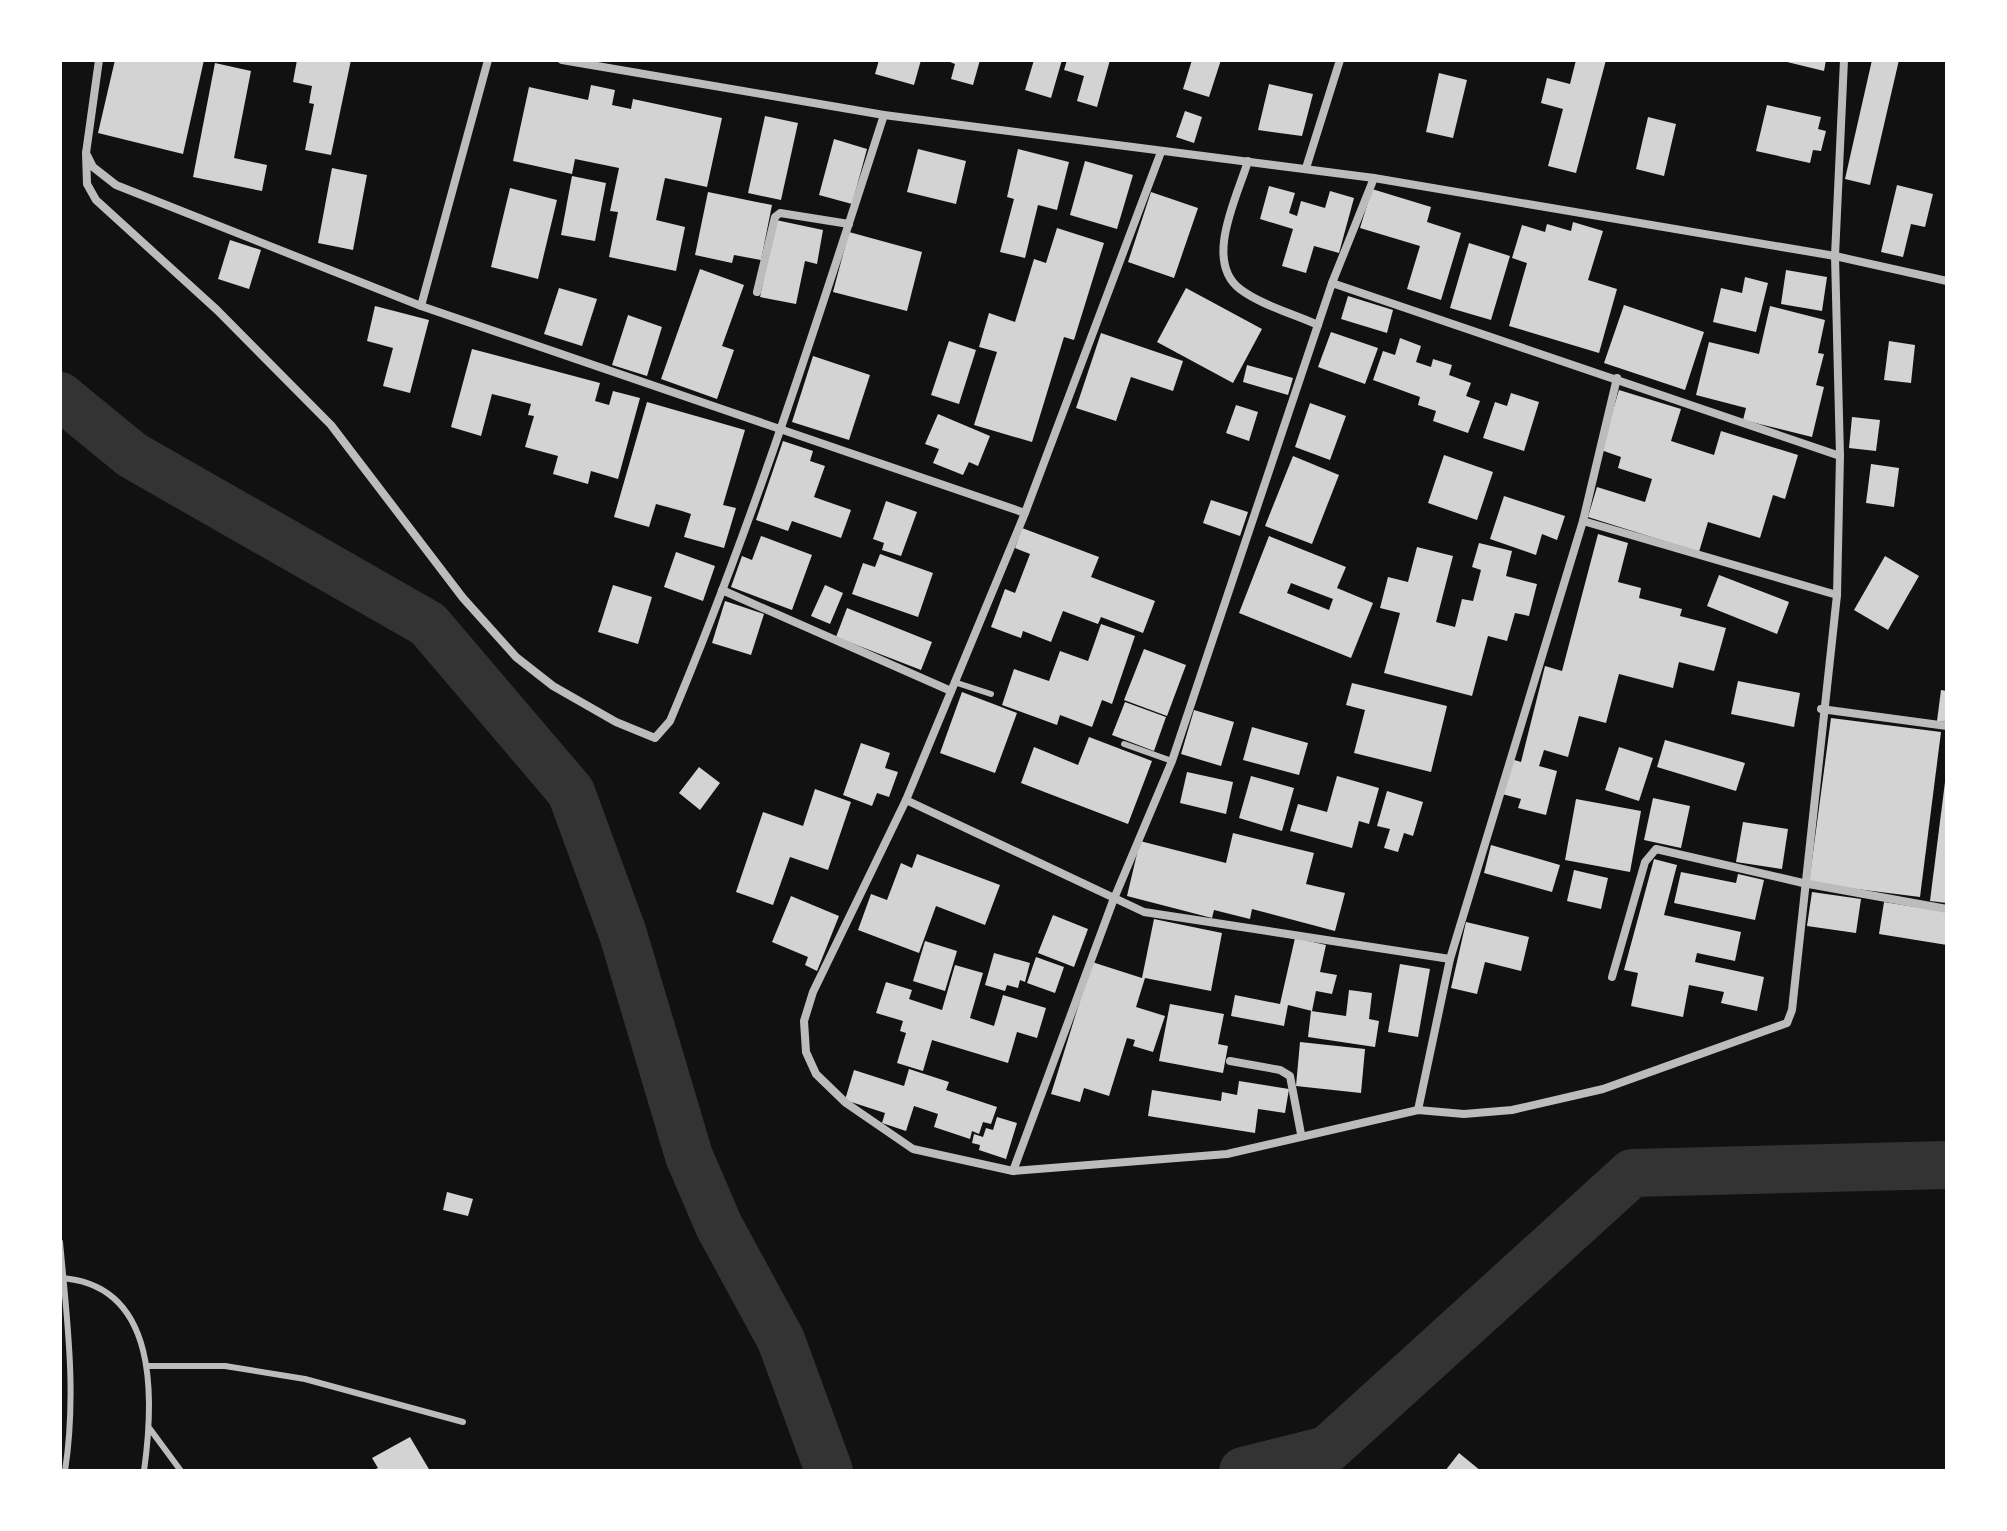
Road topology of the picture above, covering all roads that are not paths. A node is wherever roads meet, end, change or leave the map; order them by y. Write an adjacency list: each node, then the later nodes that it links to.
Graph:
1 (99, 60): 8 (street)
2 (488, 60): 17 (street)
3 (562, 60): 6 (street)
4 (1340, 60): 10 (street)
5 (1844, 60): 13 (street)
6 (884, 115): 7 (street); 12 (street)
7 (1161, 152): 9 (street); 22 (street)
8 (86, 153): 17 (street); 24 (street)
9 (1248, 161): 10 (street); 18 (street)
10 (1306, 168): 11 (street)
11 (1374, 178): 13 (street); 15 (street)
12 (849, 224): 16 (street); 20 (street)
13 (1835, 256): 14 (street); 21 (street)
14 (1947, 281)
15 (1332, 283): 18 (street); 19 (street)
16 (757, 292)
17 (421, 306): 20 (street)
18 (1318, 325): 31 (street)
19 (1617, 378): 21 (street); 23 (street)
20 (781, 427): 22 (street); 24 (street)
21 (1840, 456): 25 (street)
22 (1025, 513): 26 (street)
23 (1583, 521): 25 (street); 36 (street)
24 (722, 590): 26 (street)
25 (1837, 595): 28 (street)
26 (952, 686): 27 (lane); 32 (street)
27 (991, 694)
28 (1821, 709): 29 (street); 33 (street)
29 (1947, 726)
30 (1124, 744): 31 (lane)
31 (1172, 761): 34 (street)
32 (906, 800): 34 (street); 41 (street)
33 (1803, 883): 35 (street); 37 (street); 39 (street)
34 (1113, 901): 36 (street); 41 (street)
35 (1947, 909)
36 (1450, 959): 39 (street)
37 (1612, 977)
38 (1230, 1061): 40 (street)
39 (1418, 1110): 40 (street)
40 (1301, 1134): 41 (street)
41 (1013, 1171)
42 (60, 1242): 43 (lane)
43 (62, 1278): 44 (lane); 47 (lane)
44 (148, 1366): 45 (lane); 46 (lane)
45 (463, 1422)
46 (150, 1428): 48 (lane); 49 (lane)
47 (65, 1471)
48 (144, 1471)
49 (181, 1471)

